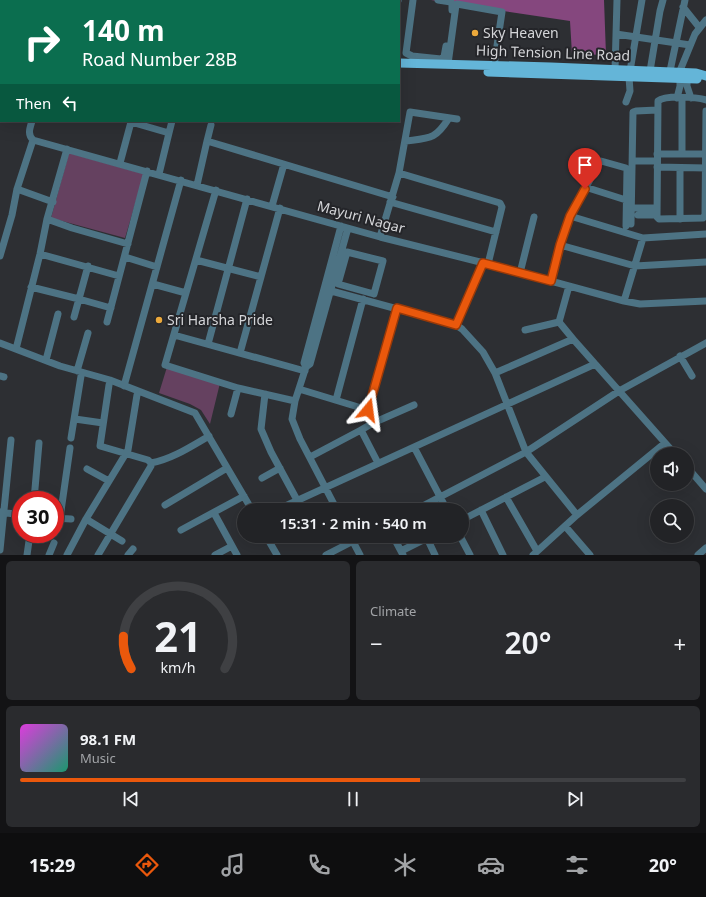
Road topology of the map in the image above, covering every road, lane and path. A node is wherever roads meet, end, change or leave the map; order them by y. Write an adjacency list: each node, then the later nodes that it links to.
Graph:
1 (413, 0): 14 (street)
2 (438, 0): 15 (street)
3 (617, 0): 9 (street)
4 (642, 0): 10 (street)
5 (663, 0): 11 (street)
6 (684, 4): 8 (street); 12 (street)
7 (706, 20): 8 (street)
8 (700, 28): 13 (street)
9 (616, 34): 10 (street); 20 (street)
10 (635, 37): 11 (street); 22 (street)
11 (655, 40): 12 (street); 21 (street)
12 (676, 44): 13 (street); 23 (street)
13 (690, 45): 23 (street)
14 (413, 60): 15 (main road, High Tension Line Road); 16 (main road, High Tension Line Road)
15 (438, 62): 17 (main road, High Tension Line Road)
16 (400, 63)
17 (448, 64): 18 (main road, High Tension Line Road); 18 (street)
18 (494, 66): 20 (main road, High Tension Line Road)
19 (400, 69): 22 (main road, High Tension Line Road)
20 (615, 70): 22 (main road, High Tension Line Road)
21 (650, 71): 22 (main road, High Tension Line Road); 23 (main road, High Tension Line Road)
22 (629, 73): 23 (main road, High Tension Line Road); 28 (street)
23 (679, 75): 24 (main road, High Tension Line Road); 25 (street); 26 (street)
24 (706, 76)
25 (680, 98): 26 (street); 29 (street); 42 (street)
26 (691, 98): 27 (street)
27 (706, 100)
28 (626, 102)
29 (657, 110): 45 (street); 46 (street)
30 (706, 111): 43 (street)
31 (449, 118): 32 (street); 40 (street); 40 (street)
32 (457, 119)
33 (32, 122): 38 (street)
34 (131, 122): 37 (street); 47 (street)
35 (172, 122): 37 (street)
36 (211, 125): 39 (street)
37 (169, 133): 53 (street)
38 (33, 140): 41 (street, Mayuri Nagar); 57 (street)
39 (207, 141): 48 (street); 55 (street)
40 (405, 141): 52 (street)
41 (67, 149): 47 (street, Mayuri Nagar); 62 (street)
42 (682, 154): 43 (street); 46 (street)
43 (706, 154): 44 (street)
44 (706, 159): 50 (street)
45 (633, 161): 46 (street); 64 (street)
46 (657, 161): 49 (street); 66 (street)
47 (120, 163): 51 (street, Mayuri Nagar)
48 (284, 164): 60 (street); 63 (street)
49 (680, 168): 50 (street); 70 (street)
50 (706, 168): 65 (street)
51 (148, 171): 53 (street, Mayuri Nagar); 77 (street)
52 (399, 173): 60 (street); 73 (street)
53 (159, 174): 54 (street, Mayuri Nagar)
54 (181, 180): 55 (street, Mayuri Nagar); 87 (street)
55 (196, 185): 58 (street, Mayuri Nagar)
56 (586, 187): 61 (street); 61 (street); 68 (street)
57 (17, 189): 62 (street); 80 (street)
58 (216, 190): 59 (street, Mayuri Nagar); 82 (street)
59 (247, 199): 63 (street, Mayuri Nagar); 88 (street)
60 (391, 200): 73 (street); 75 (street)
61 (626, 200): 64 (street)
62 (53, 202): 71 (street)
63 (276, 207): 72 (street, Mayuri Nagar); 92 (street)
64 (632, 208): 66 (street)
65 (706, 209): 70 (street)
66 (657, 212): 67 (street); 70 (street)
67 (638, 215)
68 (570, 216): 76 (street); 78 (street)
69 (534, 217): 90 (street)
70 (680, 218)
71 (47, 219): 77 (street); 79 (street)
72 (345, 227): 75 (street, Mayuri Nagar); 89 (street)
73 (496, 232): 84 (street)
74 (706, 234): 76 (street)
75 (380, 237): 84 (street, Mayuri Nagar)
76 (643, 238): 86 (street)
77 (128, 244): 81 (street)
78 (560, 245): 86 (street); 93 (street)
79 (40, 254): 85 (street); 96 (street)
80 (0, 256)
81 (125, 257): 87 (street); 91 (street)
82 (196, 260): 88 (street); 98 (street)
83 (706, 262): 86 (street)
84 (485, 264): 90 (street, Mayuri Nagar); 109 (street)
85 (88, 266): 91 (street); 99 (street)
86 (635, 266): 101 (street)
87 (157, 268): 94 (street)
88 (228, 268): 92 (street); 116 (street)
89 (336, 269): 89 (street); 97 (street)
90 (520, 273): 93 (street, Mayuri Nagar)
91 (119, 276): 103 (street)
92 (261, 277): 118 (street)
93 (551, 281): 95 (street, Mayuri Nagar)
94 (153, 284): 98 (street); 127 (street)
95 (569, 286): 101 (street, Mayuri Nagar); 108 (street)
96 (31, 287): 99 (street); 117 (street)
97 (327, 290): 100 (street); 122 (street)
98 (186, 293): 112 (street)
99 (78, 299): 103 (street); 106 (street)
100 (363, 299): 104 (street); 133 (street)
101 (624, 301): 102 (street, Mayuri Nagar)
102 (706, 301)
103 (111, 308): 107 (street)
104 (397, 308): 109 (street); 137 (street)
105 (58, 314): 120 (street)
106 (74, 317)
107 (107, 322)
108 (559, 322): 110 (street); 113 (street)
109 (456, 325): 123 (street)
110 (525, 330)
111 (88, 333): 124 (street)
112 (174, 334): 116 (street); 128 (street)
113 (573, 339): 121 (street); 123 (street)
114 (0, 343): 117 (street)
115 (706, 343): 119 (street)
116 (208, 344): 118 (street)
117 (16, 349): 120 (street)
118 (240, 353): 122 (street)
119 (680, 356): 125 (street); 130 (street)
120 (46, 360): 124 (street)
121 (595, 364): 130 (street); 135 (street)
122 (305, 369): 129 (street)
123 (495, 373): 135 (street)
124 (79, 374): 127 (street); 139 (street)
125 (692, 376)
126 (109, 385): 140 (street)
127 (124, 386): 143 (street)
128 (238, 388): 131 (street); 138 (street)
129 (300, 390): 133 (street); 134 (street)
130 (619, 391): 146 (street); 151 (street)
131 (265, 394): 134 (street); 157 (street)
132 (137, 395): 152 (street)
133 (336, 400): 137 (street)
134 (295, 401): 153 (street)
135 (508, 404): 148 (street); 151 (street)
136 (414, 405): 141 (street)
137 (368, 410): 141 (street)
138 (231, 414)
139 (75, 418): 140 (street); 144 (street)
140 (103, 423): 152 (street)
141 (373, 423): 142 (street)
142 (361, 430): 153 (street); 155 (street)
143 (209, 436): 154 (street); 156 (street)
144 (71, 438)
145 (10, 440): 178 (street)
146 (665, 442): 149 (street); 181 (street)
147 (39, 443): 165 (street)
148 (414, 446): 155 (street); 169 (street)
149 (669, 447)
150 (70, 448): 166 (street)
151 (526, 452): 160 (street); 169 (street)
152 (126, 454): 154 (street); 162 (street)
153 (310, 457): 163 (street)
154 (151, 463): 188 (street)
155 (378, 463): 163 (street)
156 (227, 468): 167 (street); 176 (street)
157 (280, 468): 161 (street); 170 (street)
158 (87, 469): 162 (street)
159 (694, 475): 164 (street)
160 (545, 477): 168 (street); 181 (street)
161 (262, 478)
162 (109, 481): 184 (street)
163 (325, 487): 170 (street); 173 (street)
164 (706, 489)
165 (35, 491)
166 (63, 491)
167 (244, 496): 171 (street); 179 (street)
168 (506, 497): 177 (street); 204 (street)
169 (440, 498): 174 (street); 175 (street)
170 (297, 500): 172 (street)
171 (248, 503)
172 (291, 503)
173 (333, 503)
174 (430, 503)
175 (443, 503)
176 (165, 505)
177 (481, 510): 182 (street); 217 (street)
178 (2, 512): 180 (street); 202 (street)
179 (214, 513): 187 (street); 199 (street)
180 (12, 514)
181 (577, 515): 186 (street)
182 (469, 516)
183 (64, 519): 185 (street)
184 (86, 519): 188 (street); 207 (street)
185 (71, 520)
186 (565, 526): 204 (street); 218 (street)
187 (181, 530)
188 (111, 534): 189 (street); 208 (street)
189 (122, 541)
190 (29, 543): 205 (street)
191 (54, 543): 206 (street)
192 (270, 543): 212 (street)
193 (345, 543): 213 (street)
194 (353, 543): 214 (street)
195 (397, 543): 203 (street)
196 (419, 543): 203 (street)
197 (431, 543): 215 (street)
198 (464, 543): 216 (street)
199 (232, 546): 210 (street); 211 (street)
200 (706, 548): 219 (street)
201 (133, 549): 209 (street)
202 (0, 550)
203 (402, 553)
204 (535, 553)
205 (28, 555)
206 (49, 555)
207 (67, 555)
208 (98, 555)
209 (128, 555)
210 (214, 555)
211 (237, 555)
212 (277, 555)
213 (326, 555)
214 (360, 555)
215 (435, 555)
216 (470, 555)
217 (503, 555)
218 (590, 555)
219 (698, 555)

